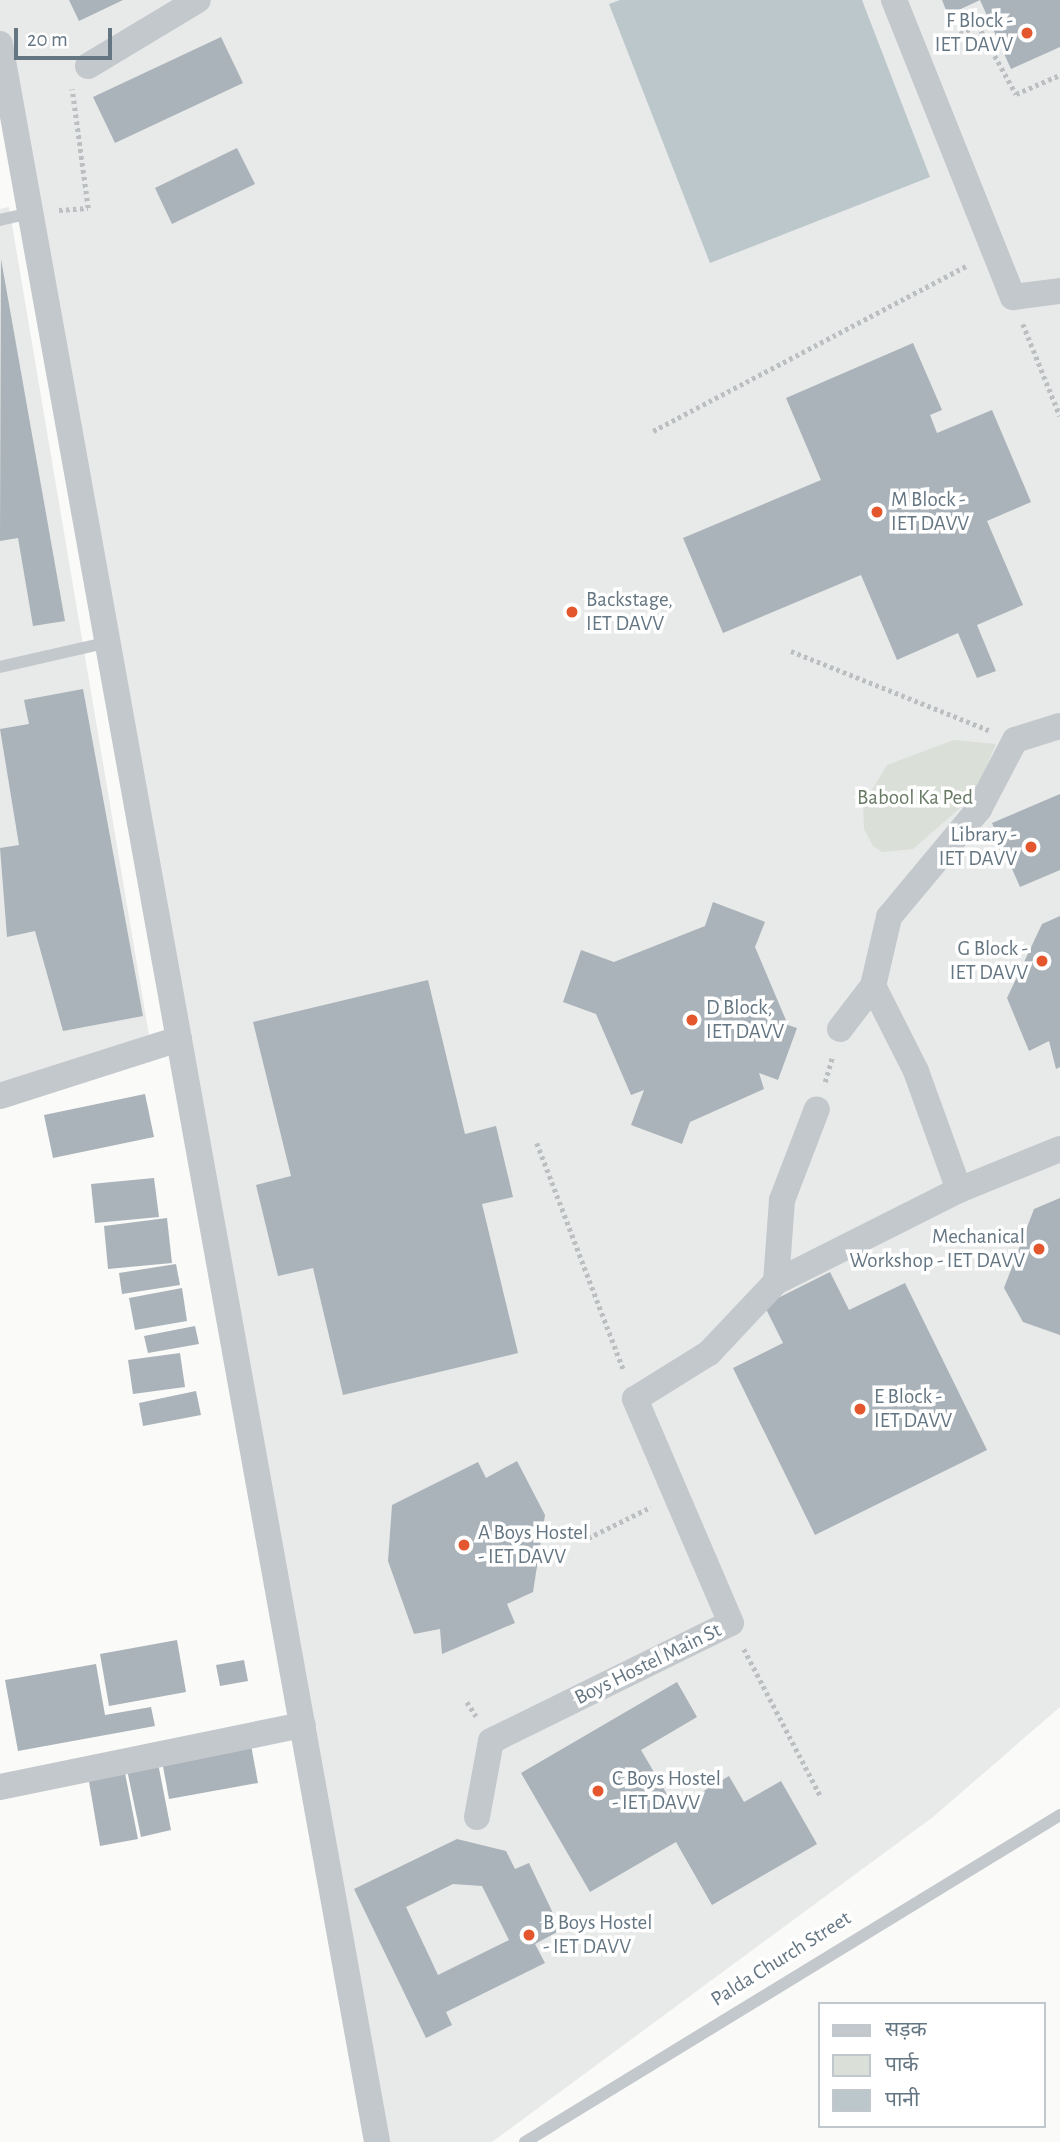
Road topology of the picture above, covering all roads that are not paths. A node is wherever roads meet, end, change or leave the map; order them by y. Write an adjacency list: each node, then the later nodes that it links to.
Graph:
1 (198, 0): 4 (street)
2 (894, 0): 7 (street)
3 (0, 44): 5 (street)
4 (88, 66)
5 (30, 213): 6 (lane); 8 (street)
6 (0, 219)
7 (1060, 291)
8 (109, 642): 9 (lane); 13 (street)
9 (0, 667)
10 (1060, 726): 11 (street)
11 (873, 986): 12 (street); 17 (street)
12 (840, 1029)
13 (179, 1039): 14 (street); 19 (street)
14 (0, 1096)
15 (817, 1109): 18 (street)
16 (1060, 1149): 17 (street)
17 (958, 1190): 18 (street)
18 (776, 1282): 22 (street, Boys Hostel Main St)
19 (303, 1725): 20 (street); 23 (street)
20 (0, 1787)
21 (1060, 1815): 24 (lane, Palda Church Street)
22 (477, 1817)
23 (377, 2142)
24 (525, 2142)

